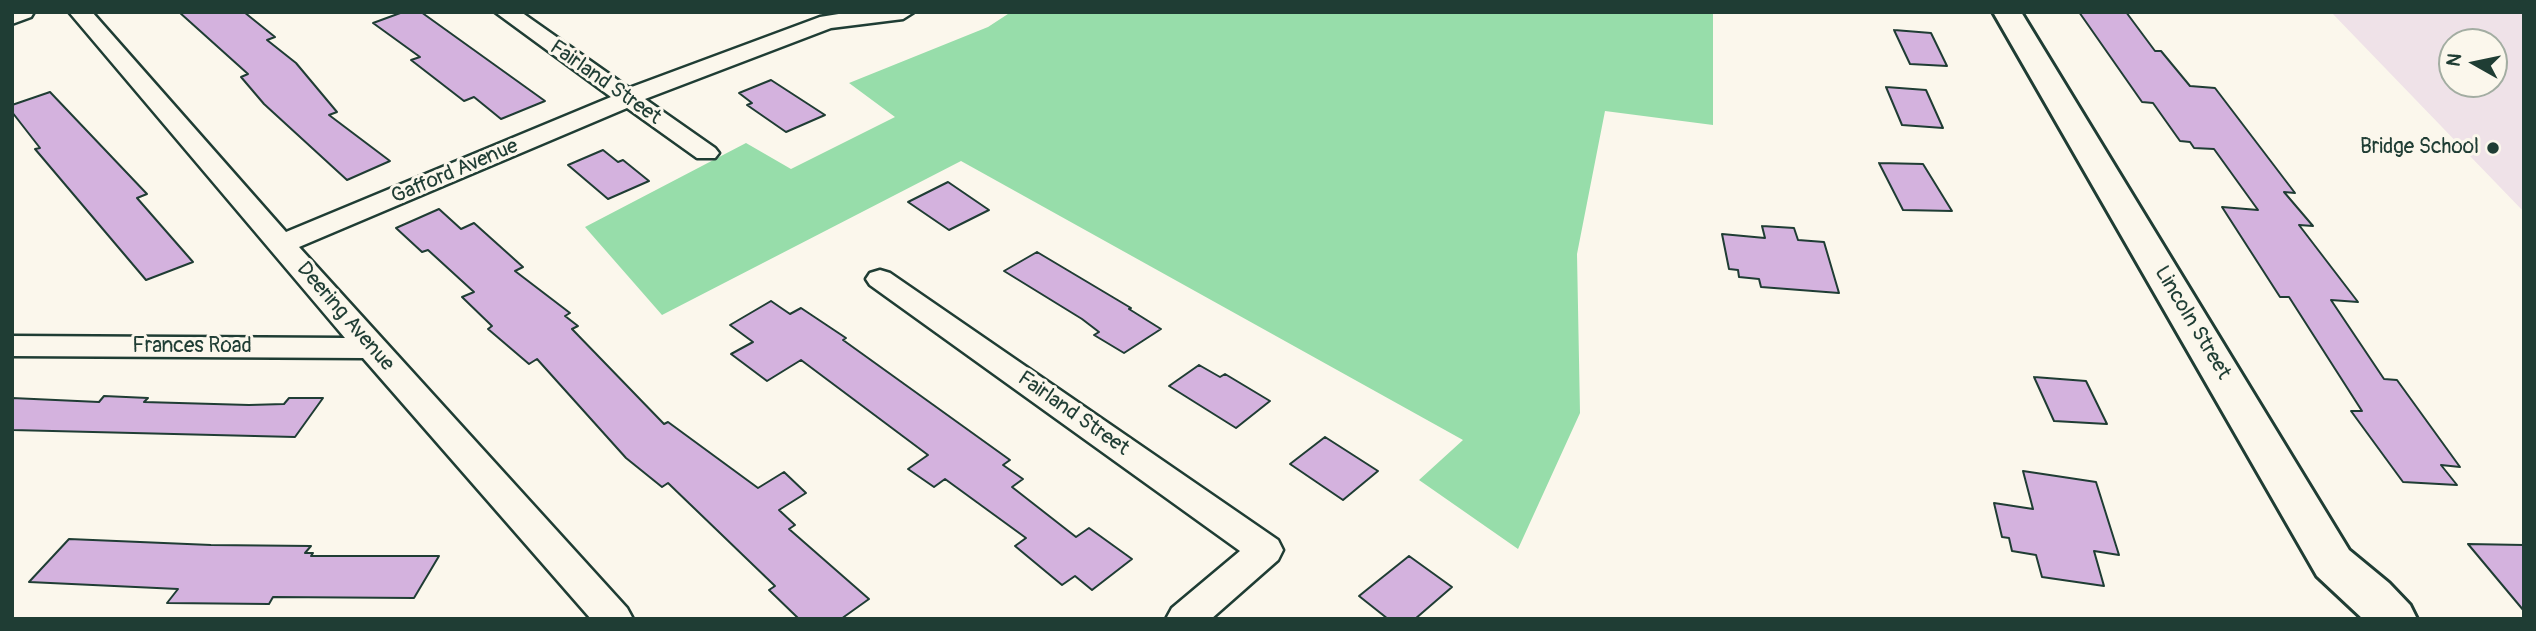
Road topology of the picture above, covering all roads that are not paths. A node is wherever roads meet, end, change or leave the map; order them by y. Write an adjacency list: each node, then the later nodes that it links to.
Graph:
1 (23, 12): 7 (street)
2 (80, 12): 11 (street, Deering Avenue)
3 (506, 12): 9 (street, Fairland Street)
4 (782, 12): 8 (street)
5 (903, 12): 8 (street, Gafford Avenue)
6 (2007, 12): 15 (street, Lincoln Street)
7 (12, 17)
8 (776, 39): 9 (street, Gafford Avenue)
9 (627, 99): 10 (street, Fairland Street); 11 (street, Gafford Avenue)
10 (706, 153)
11 (282, 244): 14 (street, Deering Avenue)
12 (880, 279): 17 (street, Fairland Street)
13 (12, 346): 14 (street, Frances Road)
14 (371, 348): 16 (street, Deering Avenue)
15 (2333, 563): 18 (street); 19 (street, Lincoln Street)
16 (614, 619)
17 (1185, 619)
18 (2355, 619)
19 (2393, 619)

